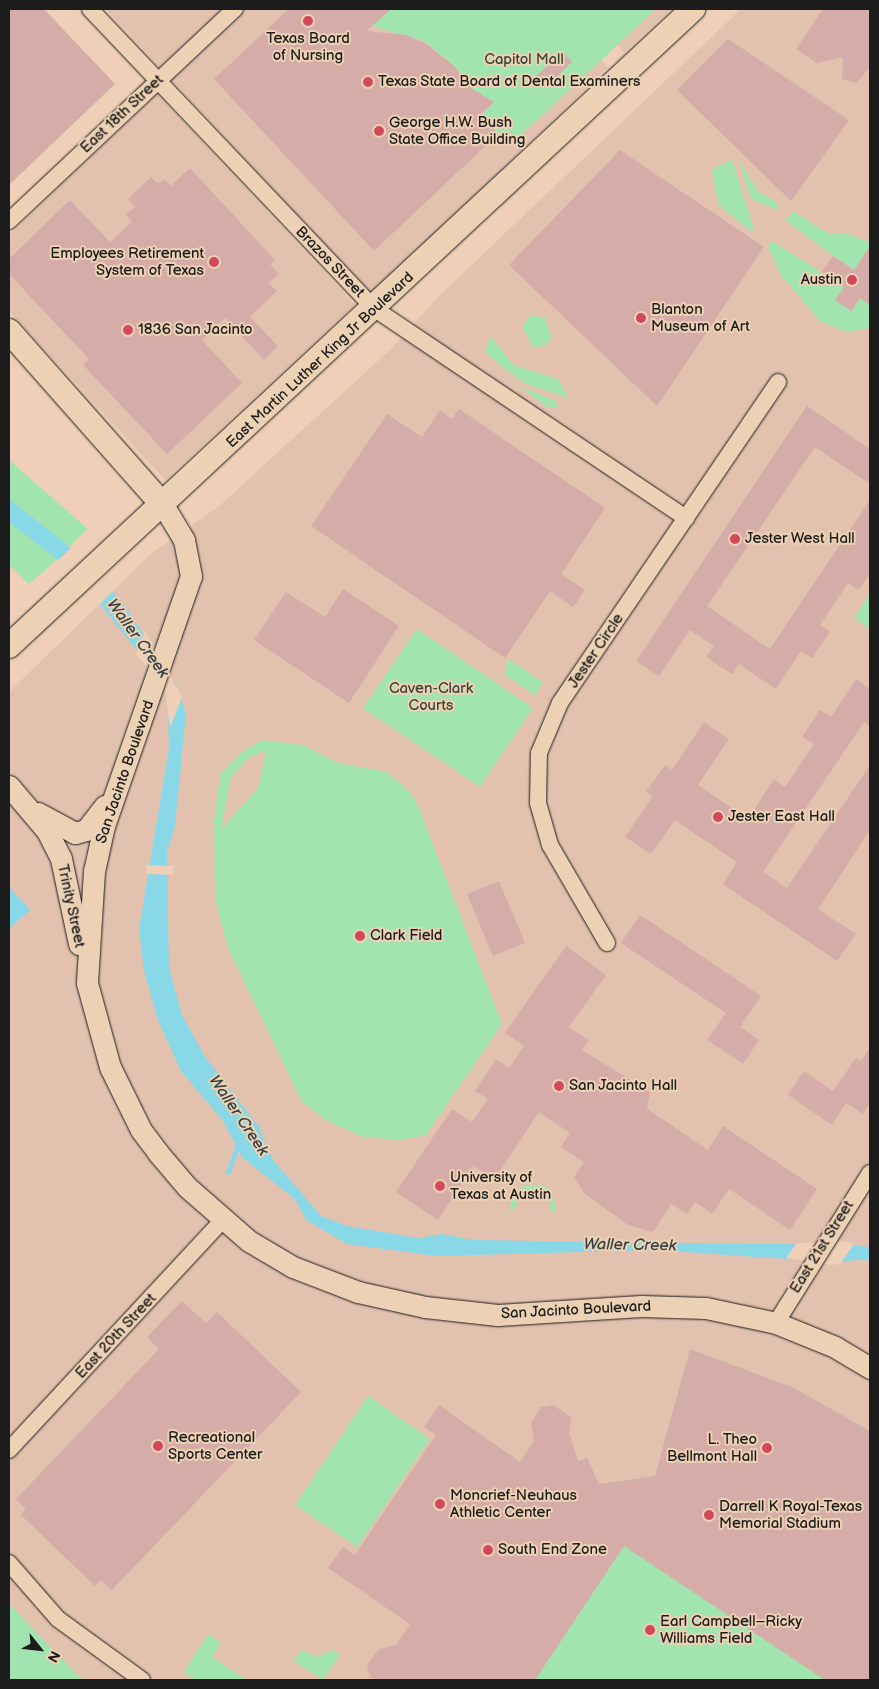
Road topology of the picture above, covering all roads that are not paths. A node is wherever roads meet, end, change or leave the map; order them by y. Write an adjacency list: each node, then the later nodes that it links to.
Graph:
1 (90, 9): 4 (street, Brazos Street)
2 (235, 9): 4 (street, East 18th Street)
3 (693, 9): 6 (main road, East Martin Luther King Jr Boulevard)
4 (156, 81): 5 (street, East 18th Street); 6 (street, Brazos Street)
5 (9, 221)
6 (375, 309): 9 (main road, East Martin Luther King Jr Boulevard); 10 (street, Brazos Street)
7 (9, 331): 9 (main road, San Jacinto Boulevard)
8 (778, 382): 10 (street, Jester Circle)
9 (163, 505): 11 (main road, East Martin Luther King Jr Boulevard); 13 (street, San Jacinto Boulevard)
10 (686, 518): 15 (street, Jester Circle)
11 (9, 646)
12 (9, 786): 14 (street, Trinity Street)
13 (118, 786): 14 (street); 16 (street, San Jacinto Boulevard)
14 (29, 808): 16 (street, Trinity Street)
15 (606, 942)
16 (87, 983): 18 (street, San Jacinto Boulevard)
17 (870, 1173): 19 (street, East 21st Street)
18 (223, 1220): 19 (street, San Jacinto Boulevard); 21 (street, East 20th Street)
19 (776, 1322): 20 (street, San Jacinto Boulevard)
20 (870, 1368)
21 (9, 1450)
22 (9, 1563): 23 (street)
23 (142, 1680)

